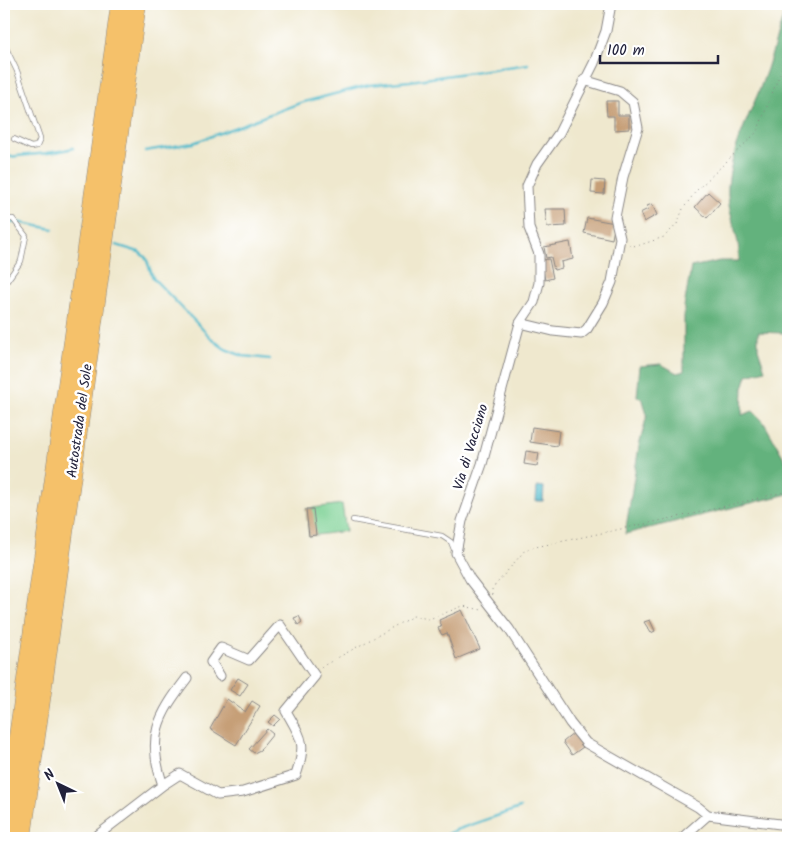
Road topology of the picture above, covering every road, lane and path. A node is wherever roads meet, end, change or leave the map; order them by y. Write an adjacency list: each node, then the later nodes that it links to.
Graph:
1 (120, 4): 22 (highway, Autostrada del Sole)
2 (137, 4): 23 (highway, Autostrada del Sole)
3 (611, 4): 6 (street, Via di Vacciano)
4 (4, 44): 7 (lane)
5 (788, 53): 9 (path)
6 (584, 80): 9 (street); 11 (street, Via di Vacciano)
7 (14, 139)
8 (4, 219): 10 (lane)
9 (618, 245): 11 (street)
10 (4, 285)
11 (520, 323): 14 (street, Via di Vacciano)
12 (788, 490): 15 (path)
13 (353, 520): 14 (lane)
14 (456, 553): 15 (street)
15 (497, 614): 16 (path); 20 (street)
16 (312, 672): 17 (street); 19 (street)
17 (220, 676)
18 (187, 678): 19 (street)
19 (163, 785): 24 (street)
20 (708, 816): 21 (street); 25 (street)
21 (788, 825)
22 (4, 837)
23 (22, 838)
24 (94, 838)
25 (682, 838)

